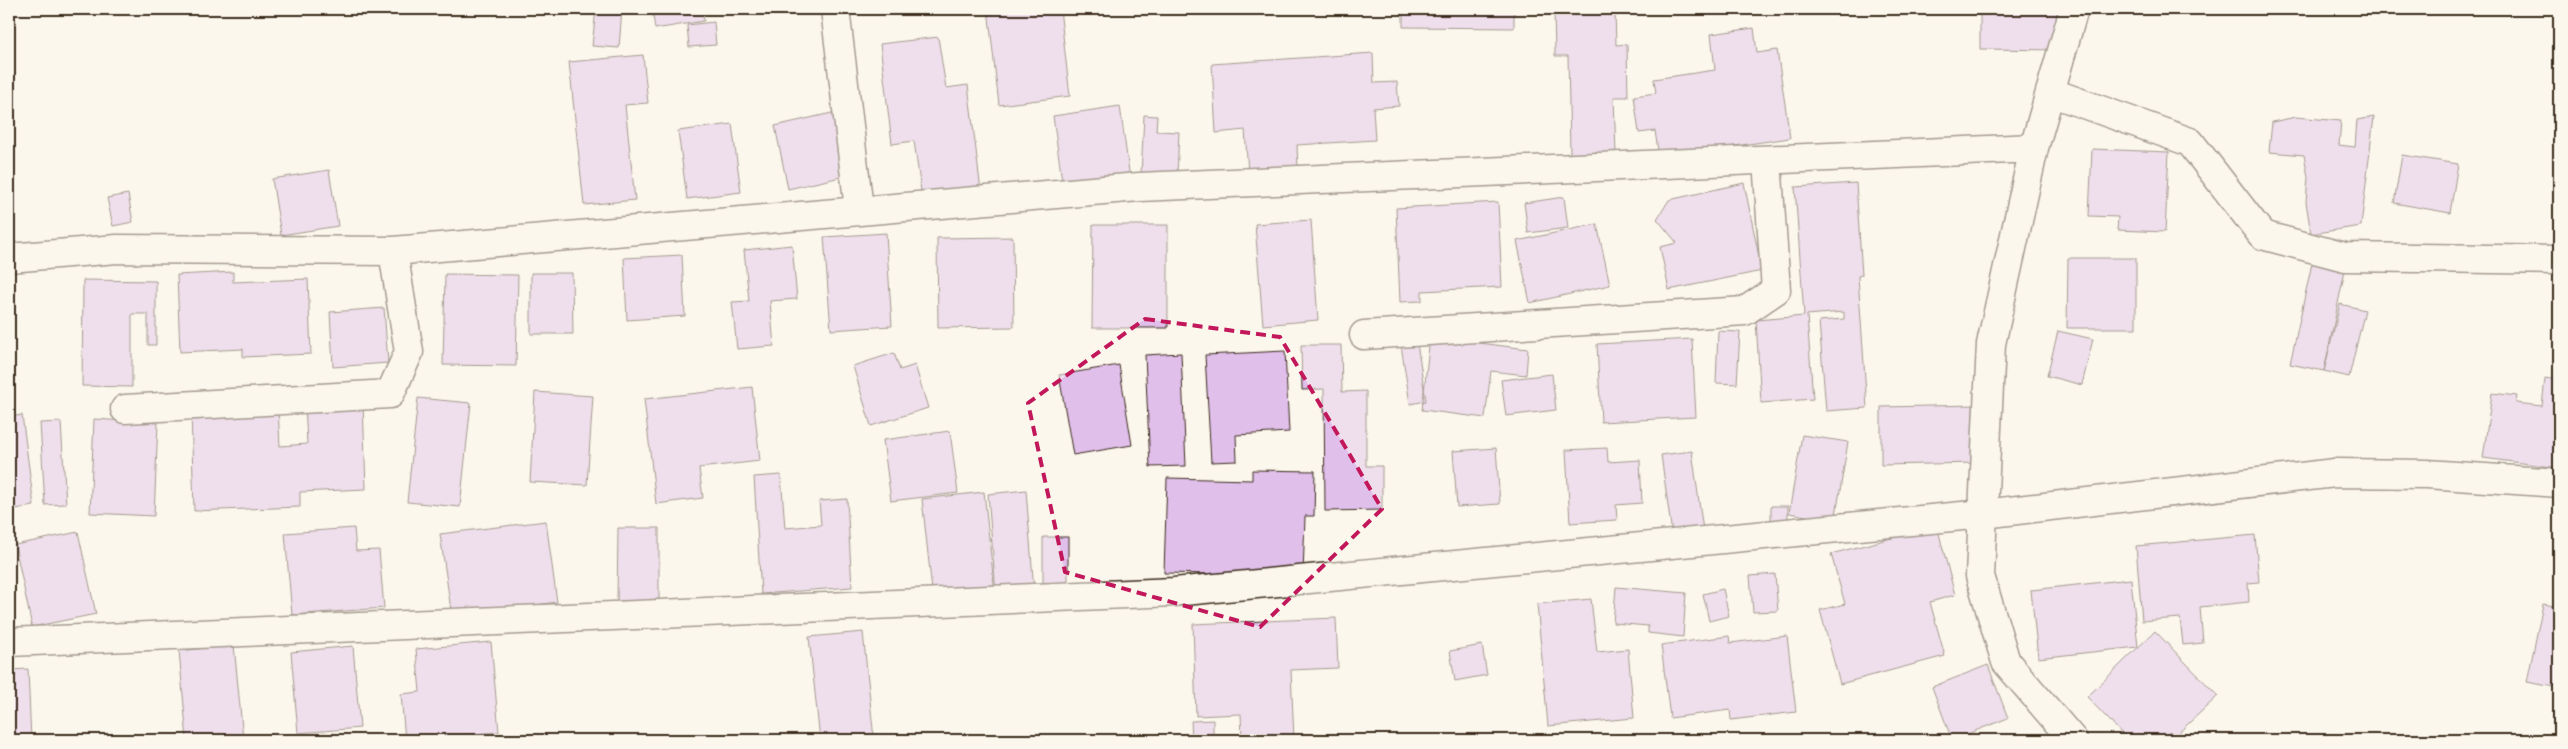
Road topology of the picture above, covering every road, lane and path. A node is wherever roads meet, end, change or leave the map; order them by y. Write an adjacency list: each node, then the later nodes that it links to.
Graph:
1 (835, 9): 6 (street)
2 (2074, 9): 3 (street)
3 (2050, 92): 4 (street); 9 (street)
4 (2034, 148): 5 (street); 13 (street)
5 (1767, 160): 6 (street); 10 (street)
6 (859, 209): 7 (street)
7 (392, 251): 8 (street); 11 (street)
8 (9, 258)
9 (2559, 260)
10 (1364, 335)
11 (125, 409)
12 (2559, 483): 13 (street)
13 (1983, 514): 14 (street); 15 (street)
14 (9, 642)
15 (2073, 740)

